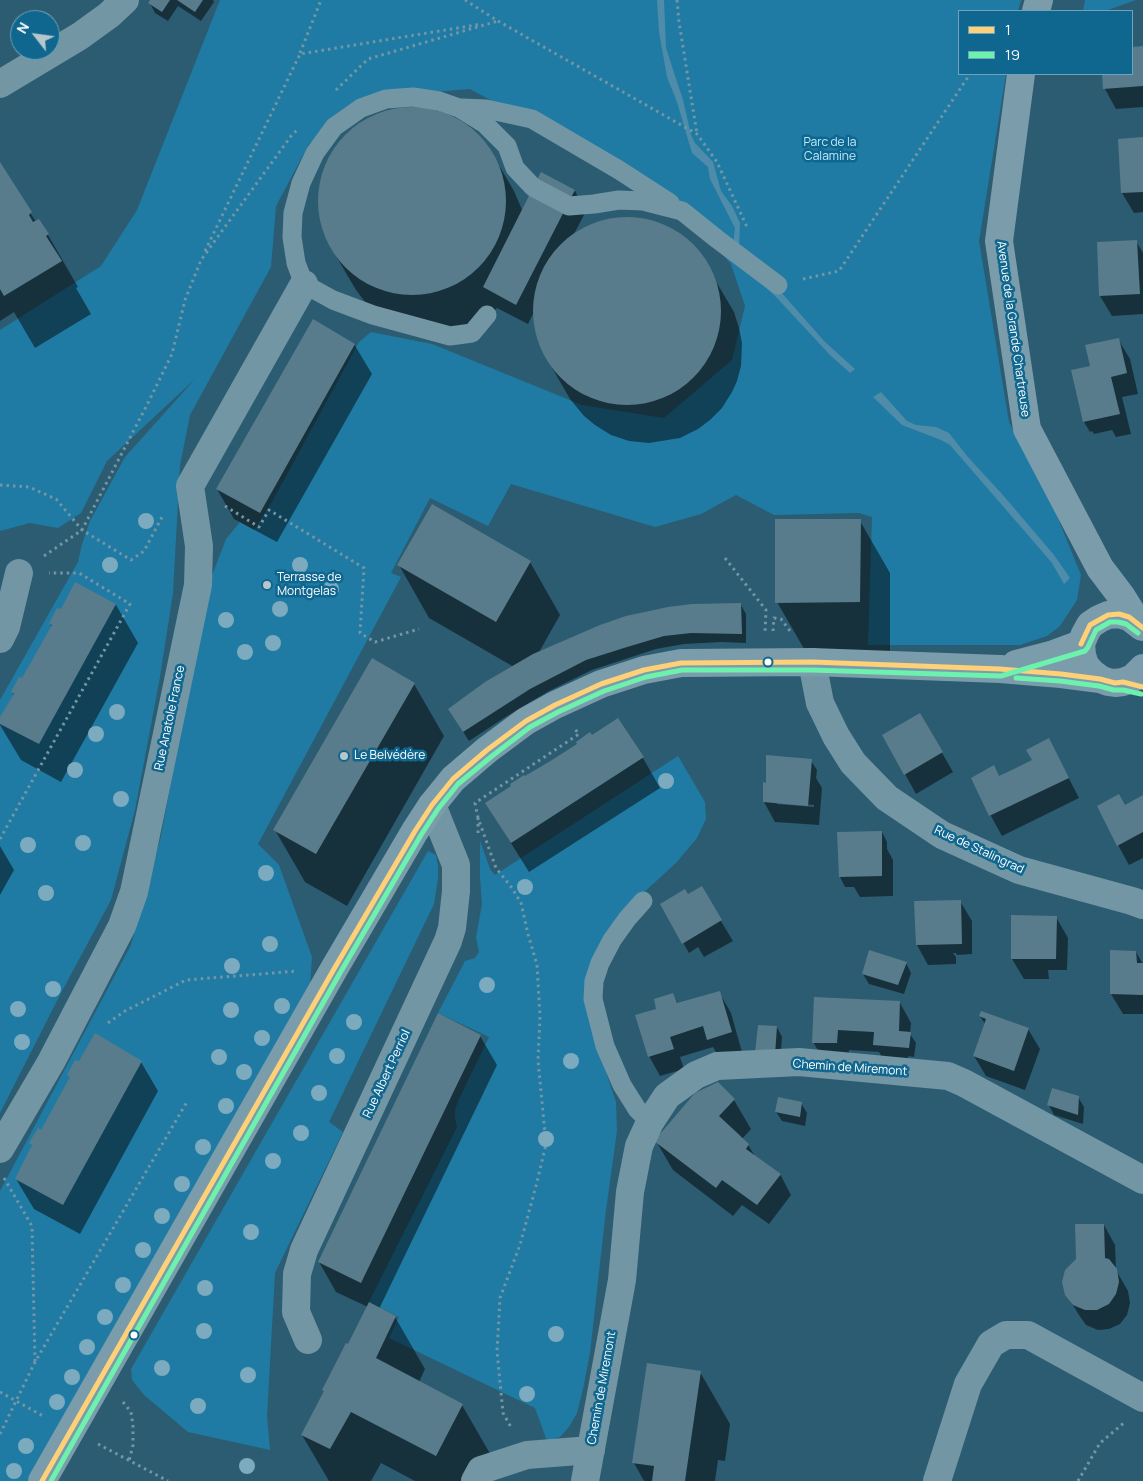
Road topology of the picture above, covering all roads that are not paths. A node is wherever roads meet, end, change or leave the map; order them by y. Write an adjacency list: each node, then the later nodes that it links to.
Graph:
1 (124, 0): 3 (street)
2 (1021, 75): 9 (main road, Avenue de la Grande Chartreuse)
3 (0, 84)
4 (458, 108): 5 (lane); 5 (lane); 6 (lane)
5 (682, 210): 7 (lane)
6 (304, 284): 8 (lane); 21 (street, Rue Anatole France)
7 (778, 285)
8 (487, 316)
9 (1100, 568): 11 (main road, Avenue de la Grande Chartreuse); 12 (main road)
10 (18, 573): 13 (street)
11 (1141, 626): 12 (main road)
12 (1086, 635): 15 (main road); 16 (main road)
13 (0, 639)
14 (812, 662): 15 (main road); 17 (main road); 19 (street, Rue de Stalingrad)
15 (1000, 669): 16 (main road)
16 (1127, 679)
17 (432, 805): 23 (street, Rue Albert Perriol); 26 (main road)
18 (643, 900): 20 (lane)
19 (1143, 905)
20 (650, 1122): 22 (street, Chemin de Miremont); 25 (street, Chemin de Miremont)
21 (0, 1150)
22 (1143, 1180)
23 (308, 1340)
24 (1136, 1409): 29 (street)
25 (591, 1450): 27 (street); 28 (street, Chemin de Miremont)
26 (47, 1480)
27 (475, 1481)
28 (585, 1481)
29 (937, 1481)

